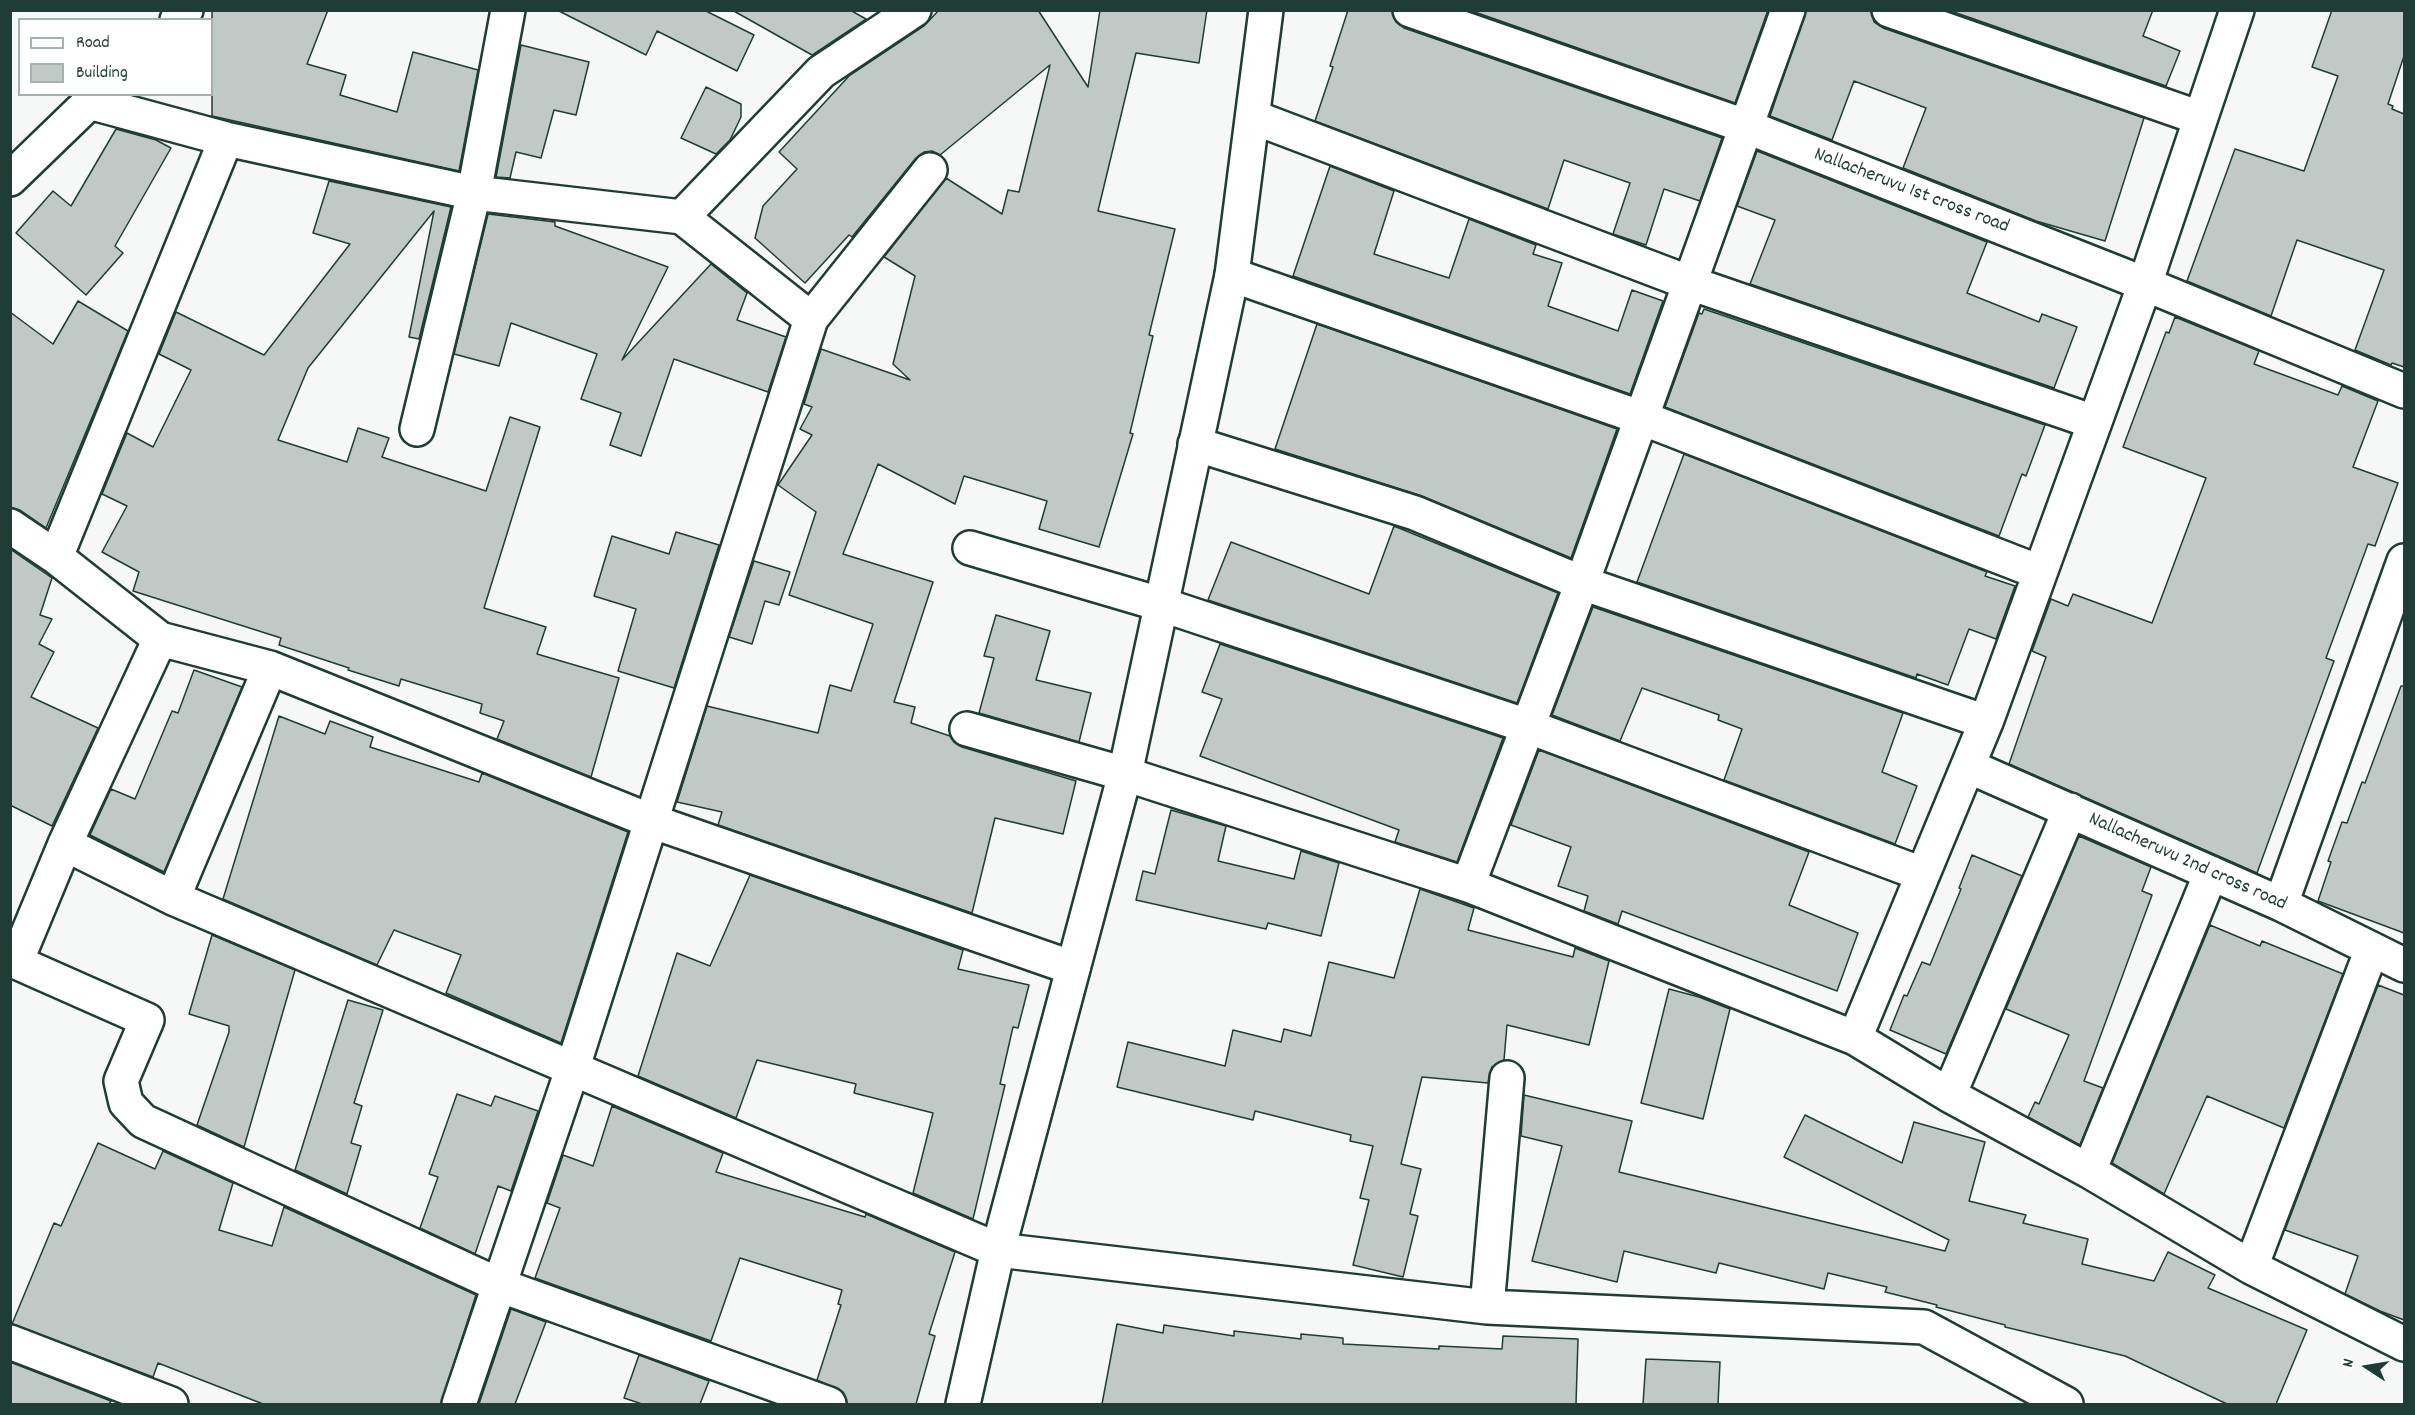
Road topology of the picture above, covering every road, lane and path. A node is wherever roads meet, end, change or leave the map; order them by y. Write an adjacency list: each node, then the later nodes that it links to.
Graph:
1 (508, 10): 15 (street)
2 (1266, 10): 9 (street)
3 (1410, 10): 11 (street, Nallacheruvu 1st cross road)
4 (1788, 10): 11 (street)
5 (1889, 10): 10 (street)
6 (2237, 10): 10 (street)
7 (895, 14): 16 (street)
8 (93, 98): 12 (street); 14 (street)
9 (1254, 117): 17 (street); 18 (street)
10 (2200, 118): 19 (street)
11 (1744, 126): 18 (street); 19 (street, Nallacheruvu 1st cross road)
12 (226, 139): 15 (street); 28 (street)
13 (930, 170): 20 (street)
14 (10, 179)
15 (474, 193): 16 (street); 24 (street)
16 (682, 217): 20 (street)
17 (1233, 275): 22 (street); 25 (street)
18 (1690, 283): 22 (street); 23 (street)
19 (2145, 284): 21 (street, Nallacheruvu 1st cross road); 23 (street)
20 (812, 319): 41 (street)
21 (2404, 391)
22 (1642, 418): 30 (street); 31 (street)
23 (2094, 422): 30 (street)
24 (417, 429)
25 (1195, 444): 31 (street); 32 (street)
26 (10, 526): 28 (street)
27 (970, 548): 32 (street)
28 (56, 558): 33 (street)
29 (2404, 561): 47 (street)
30 (2039, 572): 35 (street)
31 (1582, 583): 35 (street); 36 (street)
32 (1160, 604): 36 (street); 39 (street)
33 (160, 639): 34 (street); 42 (street)
34 (270, 668): 41 (street); 46 (street)
35 (1986, 722): 38 (street)
36 (1527, 726): 44 (street); 45 (street)
37 (967, 729): 39 (street)
38 (1968, 766): 40 (street, Nallacheruvu 2nd cross road); 44 (street)
39 (1125, 774): 45 (street); 50 (street)
40 (2070, 810): 43 (street, Nallacheruvu 2nd cross road); 54 (street)
41 (651, 821): 50 (street); 52 (street)
42 (65, 844): 46 (street); 58 (street)
43 (2211, 873): 47 (street, Nallacheruvu 2nd cross road); 55 (street)
44 (1922, 874): 51 (street)
45 (1467, 885): 51 (street)
46 (173, 898): 52 (street)
47 (2281, 904): 48 (street, Nallacheruvu 2nd cross road)
48 (2372, 949): 49 (street, Nallacheruvu 2nd cross road); 57 (street)
49 (2404, 964)
50 (1073, 968): 56 (street)
51 (1855, 1038): 54 (street)
52 (572, 1070): 56 (street); 58 (street)
53 (1507, 1078): 59 (street)
54 (1949, 1095): 55 (street)
55 (2089, 1171): 57 (street)
56 (998, 1250): 59 (street); 65 (street)
57 (2250, 1268): 61 (street)
58 (499, 1285): 63 (street); 64 (street)
59 (1487, 1306): 66 (street)
60 (10, 1342): 62 (street)
61 (2404, 1344)
62 (171, 1404)
63 (459, 1404)
64 (829, 1404)
65 (963, 1404)
66 (2066, 1404)

